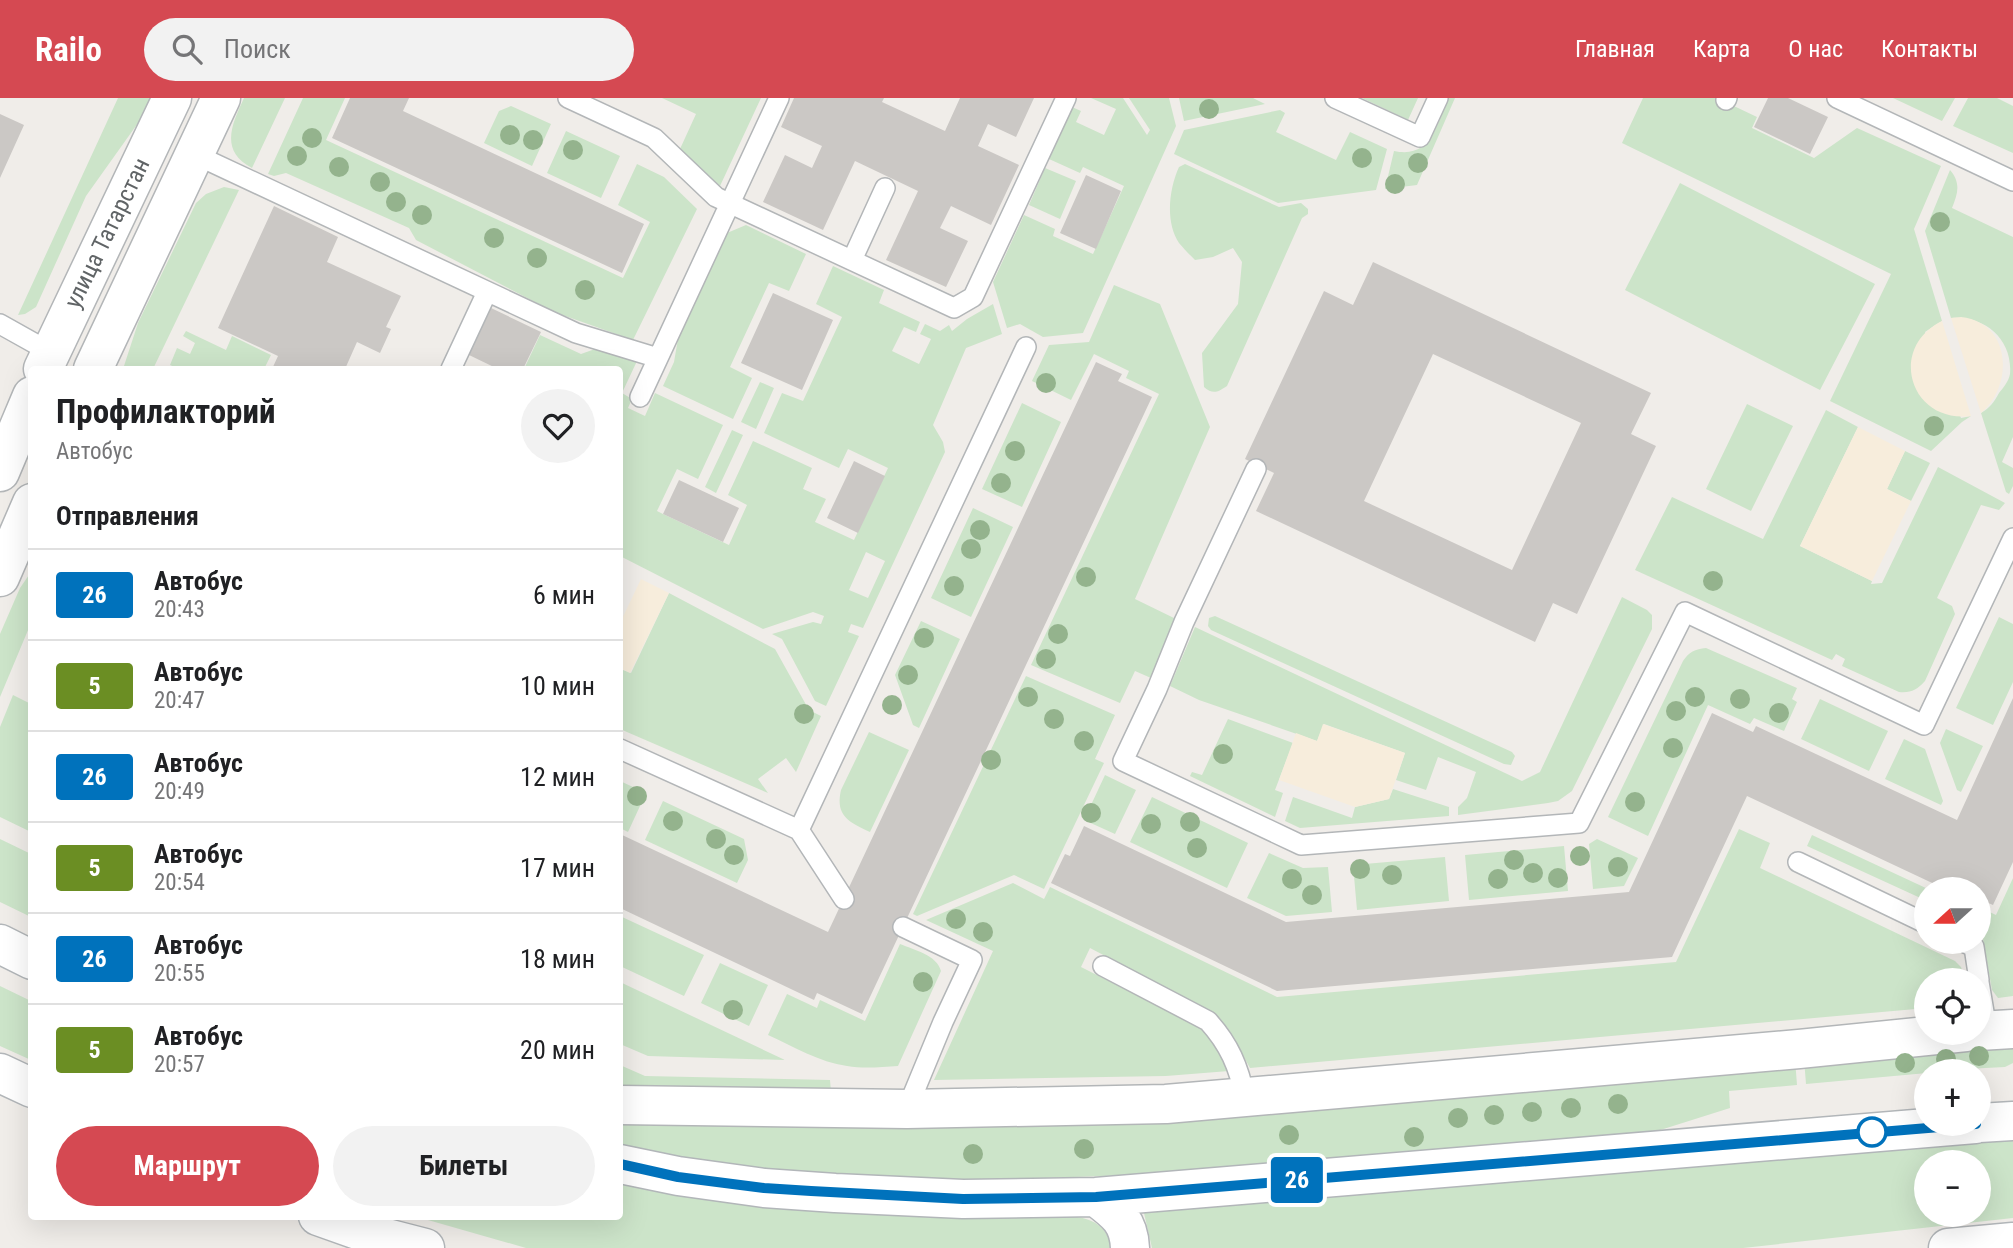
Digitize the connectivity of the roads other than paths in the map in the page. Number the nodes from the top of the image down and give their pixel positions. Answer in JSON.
{"nodes":[{"id":1,"x":172,"y":98,"type":"edge"},
{"id":2,"x":221,"y":98,"type":"edge"},
{"id":3,"x":568,"y":98,"type":"edge"},
{"id":4,"x":779,"y":98,"type":"edge"},
{"id":5,"x":1066,"y":98,"type":"edge"},
{"id":6,"x":1335,"y":98,"type":"edge"},
{"id":7,"x":1438,"y":98,"type":"edge"},
{"id":8,"x":1837,"y":98,"type":"edge"},
{"id":9,"x":194,"y":154,"type":"junction"},
{"id":10,"x":2013,"y":181,"type":"edge"},
{"id":11,"x":885,"y":188,"type":"dead end"},
{"id":12,"x":730,"y":203,"type":"junction"},
{"id":13,"x":852,"y":260,"type":"junction"},
{"id":14,"x":487,"y":292,"type":"junction"},
{"id":15,"x":0,"y":324,"type":"edge"},
{"id":16,"x":1026,"y":347,"type":"dead end"},
{"id":17,"x":658,"y":358,"type":"junction"},
{"id":18,"x":46,"y":360,"type":"edge"},
{"id":19,"x":94,"y":366,"type":"edge"},
{"id":20,"x":452,"y":366,"type":"edge"},
{"id":21,"x":640,"y":397,"type":"dead end"},
{"id":22,"x":28,"y":406,"type":"edge"},
{"id":23,"x":1256,"y":469,"type":"dead end"},
{"id":24,"x":0,"y":472,"type":"edge"},
{"id":25,"x":28,"y":512,"type":"edge"},
{"id":26,"x":2013,"y":538,"type":"edge"},
{"id":27,"x":0,"y":577,"type":"edge"},
{"id":28,"x":623,"y":750,"type":"edge"},
{"id":29,"x":799,"y":830,"type":"junction"},
{"id":30,"x":1798,"y":862,"type":"dead end"},
{"id":31,"x":844,"y":899,"type":"dead end"},
{"id":32,"x":1914,"y":918,"type":"edge"},
{"id":33,"x":903,"y":927,"type":"dead end"},
{"id":34,"x":1103,"y":967,"type":"dead end"},
{"id":35,"x":1914,"y":1038,"type":"edge"},
{"id":36,"x":0,"y":1073,"type":"edge"},
{"id":37,"x":28,"y":1086,"type":"edge"},
{"id":38,"x":1245,"y":1098,"type":"junction"},
{"id":39,"x":623,"y":1105,"type":"edge"},
{"id":40,"x":907,"y":1109,"type":"junction"},
{"id":41,"x":2013,"y":1121,"type":"edge"},
{"id":42,"x":1991,"y":1122,"type":"edge"},
{"id":43,"x":1914,"y":1128,"type":"edge"},
{"id":44,"x":623,"y":1165,"type":"edge"},
{"id":45,"x":1096,"y":1197,"type":"junction"},
{"id":46,"x":329,"y":1220,"type":"edge"},
{"id":47,"x":2013,"y":1242,"type":"edge"},
{"id":48,"x":425,"y":1248,"type":"edge"},
{"id":49,"x":1130,"y":1248,"type":"edge"},
{"id":50,"x":1948,"y":1248,"type":"edge"}],
"edges":[{"from":1,"to":18,"type":"street","name":"улица Татарстан"},
{"from":2,"to":9,"type":"street","name":"улица Татарстан"},
{"from":3,"to":12,"type":"lane"},
{"from":4,"to":12,"type":"lane"},
{"from":5,"to":13,"type":"lane"},
{"from":6,"to":7,"type":"lane"},
{"from":8,"to":10,"type":"lane"},
{"from":9,"to":14,"type":"lane"},
{"from":9,"to":19,"type":"street","name":"улица Татарстан"},
{"from":11,"to":13,"type":"lane"},
{"from":12,"to":13,"type":"lane"},
{"from":12,"to":17,"type":"lane"},
{"from":14,"to":17,"type":"lane"},
{"from":14,"to":20,"type":"lane"},
{"from":15,"to":18,"type":"lane"},
{"from":16,"to":29,"type":"lane"},
{"from":17,"to":21,"type":"lane"},
{"from":22,"to":24,"type":"street"},
{"from":23,"to":26,"type":"lane"},
{"from":25,"to":27,"type":"street"},
{"from":28,"to":29,"type":"lane"},
{"from":29,"to":31,"type":"lane"},
{"from":30,"to":32,"type":"lane"},
{"from":33,"to":40,"type":"lane"},
{"from":34,"to":38,"type":"lane"},
{"from":35,"to":38,"type":"street"},
{"from":36,"to":37,"type":"street"},
{"from":38,"to":40,"type":"street"},
{"from":39,"to":40,"type":"street"},
{"from":41,"to":42,"type":"street"},
{"from":43,"to":45,"type":"street"},
{"from":44,"to":45,"type":"street"},
{"from":45,"to":49,"type":"street"},
{"from":46,"to":48,"type":"street"},
{"from":47,"to":50,"type":"street"}]}
